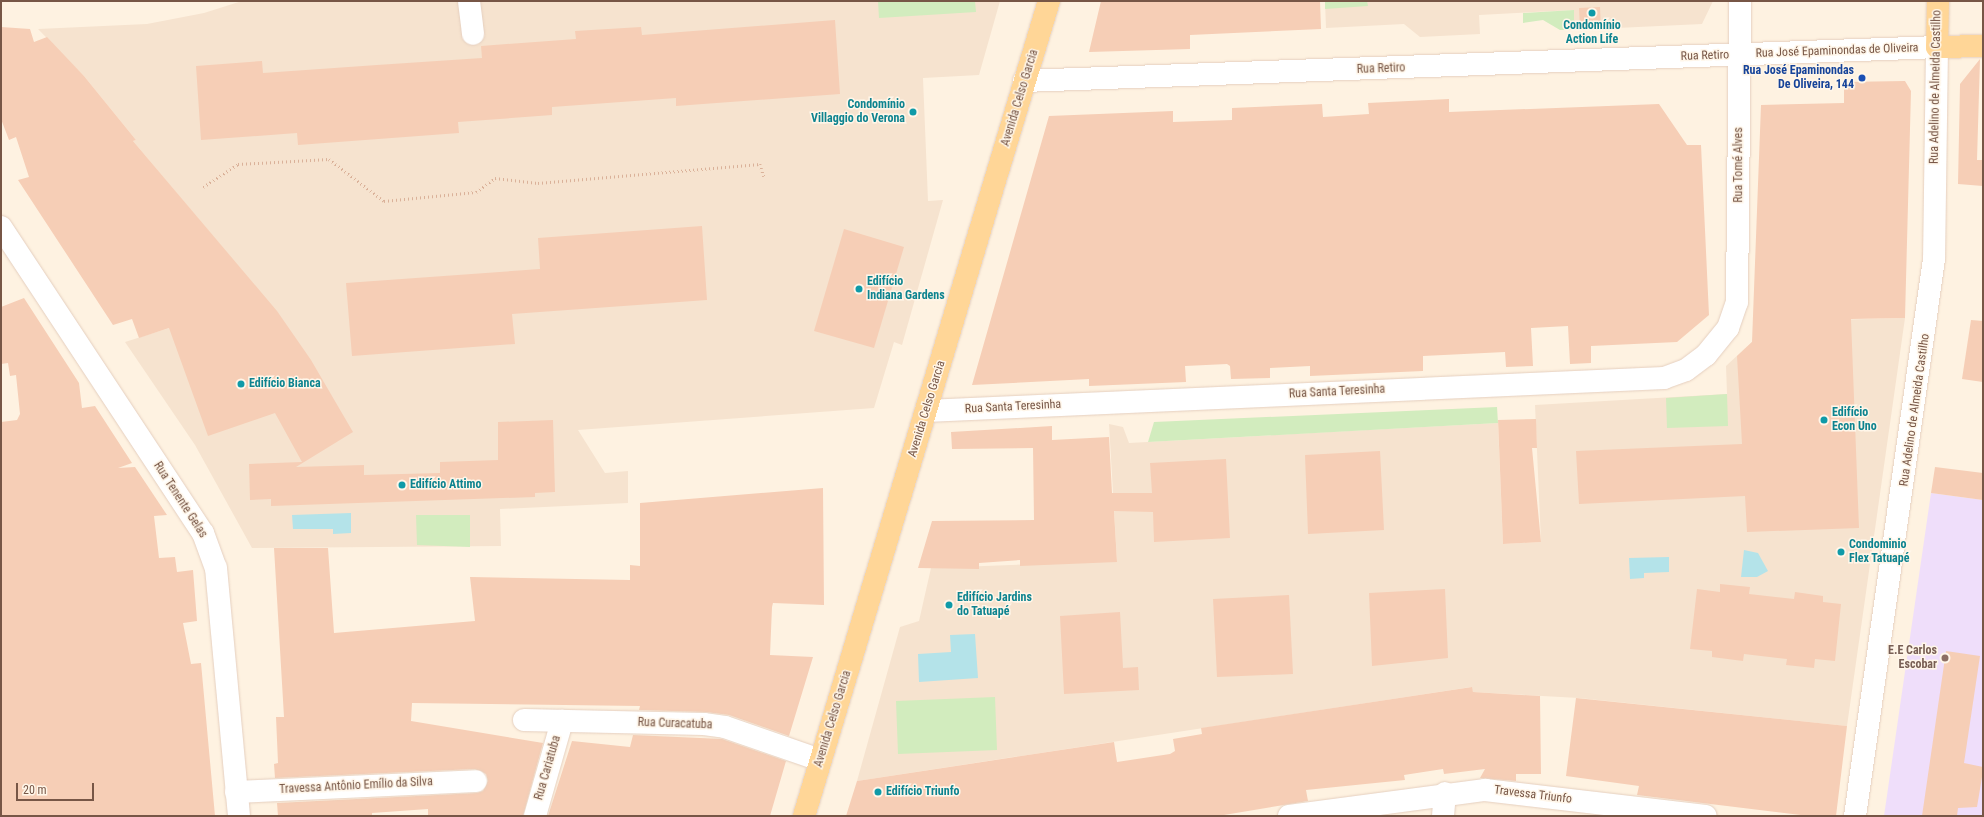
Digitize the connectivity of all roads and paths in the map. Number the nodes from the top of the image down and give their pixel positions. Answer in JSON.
{"nodes":[{"id":1,"x":470,"y":1,"type":"edge"},
{"id":2,"x":1049,"y":1,"type":"edge"},
{"id":3,"x":1740,"y":1,"type":"edge"},
{"id":4,"x":1938,"y":1,"type":"edge"},
{"id":5,"x":473,"y":34,"type":"dead end"},
{"id":6,"x":1983,"y":46,"type":"edge"},
{"id":7,"x":1937,"y":47,"type":"junction"},
{"id":8,"x":1739,"y":55,"type":"junction"},
{"id":9,"x":1024,"y":81,"type":"junction"},
{"id":10,"x":764,"y":176,"type":"dead end"},
{"id":11,"x":203,"y":187,"type":"dead end"},
{"id":12,"x":1,"y":227,"type":"edge"},
{"id":13,"x":1728,"y":328,"type":"joint"},
{"id":14,"x":926,"y":411,"type":"junction"},
{"id":15,"x":524,"y":720,"type":"dead end"},
{"id":16,"x":562,"y":721,"type":"junction"},
{"id":17,"x":820,"y":760,"type":"junction"},
{"id":18,"x":476,"y":781,"type":"dead end"},
{"id":19,"x":236,"y":792,"type":"junction"},
{"id":20,"x":1445,"y":793,"type":"junction"},
{"id":21,"x":239,"y":816,"type":"edge"},
{"id":22,"x":535,"y":816,"type":"edge"},
{"id":23,"x":804,"y":816,"type":"edge"},
{"id":24,"x":1289,"y":816,"type":"edge"},
{"id":25,"x":1443,"y":816,"type":"edge"},
{"id":26,"x":1705,"y":816,"type":"edge"},
{"id":27,"x":1855,"y":816,"type":"edge"}],
"edges":[{"from":1,"to":5,"type":"street"},
{"from":2,"to":9,"type":"main road","name":"Avenida Celso Garcia"},
{"from":3,"to":8,"type":"street","name":"Rua Tomé Alves"},
{"from":4,"to":7,"type":"main road","name":"Rua Adelino de Almeida Castilho"},
{"from":6,"to":7,"type":"main road","name":"Rua José Epaminondas de Oliveira"},
{"from":7,"to":8,"type":"street","name":"Rua José Epaminondas de Oliveira"},
{"from":7,"to":27,"type":"street","name":"Rua Adelino de Almeida Castilho"},
{"from":8,"to":9,"type":"street","name":"Rua Retiro"},
{"from":8,"to":13,"type":"street","name":"Rua Tomé Alves"},
{"from":9,"to":14,"type":"main road","name":"Avenida Celso Garcia"},
{"from":10,"to":11,"type":"path"},
{"from":12,"to":19,"type":"street","name":"Rua Tenente Gelas"},
{"from":13,"to":14,"type":"street","name":"Rua Santa Teresinha"},
{"from":14,"to":17,"type":"main road","name":"Avenida Celso Garcia"},
{"from":15,"to":16,"type":"street","name":"Rua Curacatuba"},
{"from":16,"to":17,"type":"street","name":"Rua Curacatuba"},
{"from":16,"to":22,"type":"street","name":"Rua Cariatuba"},
{"from":17,"to":23,"type":"main road","name":"Avenida Celso Garcia"},
{"from":18,"to":19,"type":"street","name":"Travessa Antônio Emílio da Silva"},
{"from":19,"to":21,"type":"street","name":"Rua Tenente Gelas"},
{"from":20,"to":24,"type":"street","name":"Travessa Triunfo"},
{"from":20,"to":25,"type":"street"},
{"from":20,"to":26,"type":"street","name":"Travessa Triunfo"}]}
